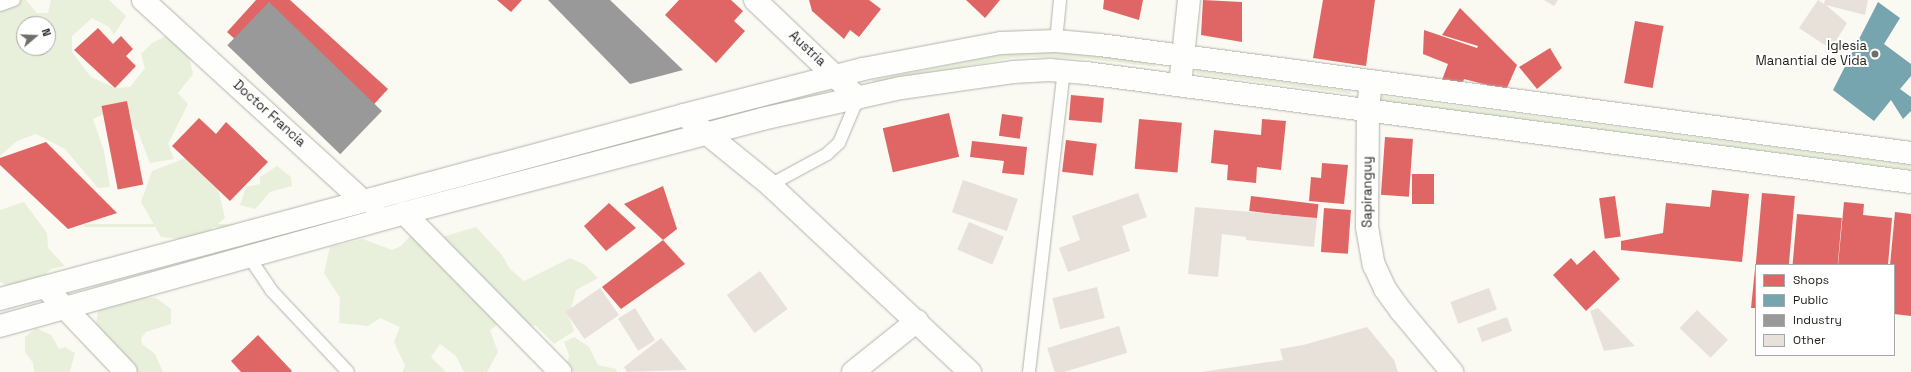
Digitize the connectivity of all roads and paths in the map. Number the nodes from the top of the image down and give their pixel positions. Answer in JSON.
{"nodes":[{"id":1,"x":14,"y":0,"type":"edge"},
{"id":2,"x":143,"y":0,"type":"edge"},
{"id":3,"x":755,"y":0,"type":"edge"},
{"id":4,"x":1060,"y":0,"type":"edge"},
{"id":5,"x":1190,"y":0,"type":"edge"},
{"id":6,"x":0,"y":5,"type":"edge"},
{"id":7,"x":1056,"y":41,"type":"junction"},
{"id":8,"x":1184,"y":56,"type":"junction"},
{"id":9,"x":1064,"y":71,"type":"junction"},
{"id":10,"x":836,"y":76,"type":"junction"},
{"id":11,"x":1371,"y":81,"type":"junction"},
{"id":12,"x":1180,"y":85,"type":"junction"},
{"id":13,"x":858,"y":98,"type":"junction"},
{"id":14,"x":1368,"y":110,"type":"junction"},
{"id":15,"x":684,"y":115,"type":"junction"},
{"id":16,"x":707,"y":135,"type":"junction"},
{"id":17,"x":1911,"y":153,"type":"edge"},
{"id":18,"x":1911,"y":182,"type":"edge"},
{"id":19,"x":770,"y":185,"type":"junction"},
{"id":20,"x":362,"y":200,"type":"junction"},
{"id":21,"x":404,"y":213,"type":"junction"},
{"id":22,"x":249,"y":257,"type":"junction"},
{"id":23,"x":45,"y":286,"type":"junction"},
{"id":24,"x":0,"y":299,"type":"edge"},
{"id":25,"x":63,"y":309,"type":"junction"},
{"id":26,"x":917,"y":321,"type":"junction"},
{"id":27,"x":0,"y":326,"type":"edge"},
{"id":28,"x":126,"y":372,"type":"edge"},
{"id":29,"x":348,"y":372,"type":"edge"},
{"id":30,"x":560,"y":372,"type":"edge"},
{"id":31,"x":854,"y":372,"type":"edge"},
{"id":32,"x":970,"y":372,"type":"edge"},
{"id":33,"x":1029,"y":372,"type":"edge"},
{"id":34,"x":1452,"y":372,"type":"edge"}],
"edges":[{"from":1,"to":6,"type":"lane"},
{"from":2,"to":20,"type":"main road","name":"Doctor Francia"},
{"from":3,"to":10,"type":"main road","name":"Austria"},
{"from":4,"to":7,"type":"lane"},
{"from":5,"to":8,"type":"main road"},
{"from":7,"to":8,"type":"main road"},
{"from":7,"to":10,"type":"main road"},
{"from":8,"to":11,"type":"main road"},
{"from":8,"to":12,"type":"main road"},
{"from":9,"to":12,"type":"main road"},
{"from":9,"to":13,"type":"main road"},
{"from":9,"to":33,"type":"lane"},
{"from":10,"to":13,"type":"main road","name":"Austria"},
{"from":10,"to":15,"type":"main road"},
{"from":11,"to":14,"type":"main road","name":"Sapiranguy"},
{"from":11,"to":17,"type":"main road"},
{"from":12,"to":14,"type":"main road"},
{"from":13,"to":16,"type":"main road"},
{"from":13,"to":19,"type":"lane"},
{"from":14,"to":18,"type":"main road"},
{"from":14,"to":34,"type":"main road","name":"Sapiranguy"},
{"from":15,"to":16,"type":"main road"},
{"from":15,"to":20,"type":"main road"},
{"from":16,"to":19,"type":"main road"},
{"from":16,"to":21,"type":"main road"},
{"from":19,"to":26,"type":"main road"},
{"from":20,"to":21,"type":"main road","name":"Doctor Francia"},
{"from":20,"to":23,"type":"main road"},
{"from":21,"to":22,"type":"main road"},
{"from":21,"to":30,"type":"main road"},
{"from":22,"to":25,"type":"main road"},
{"from":22,"to":29,"type":"lane"},
{"from":23,"to":24,"type":"main road"},
{"from":23,"to":25,"type":"main road"},
{"from":25,"to":27,"type":"main road"},
{"from":25,"to":28,"type":"main road"},
{"from":26,"to":31,"type":"main road"},
{"from":26,"to":32,"type":"main road"}]}
